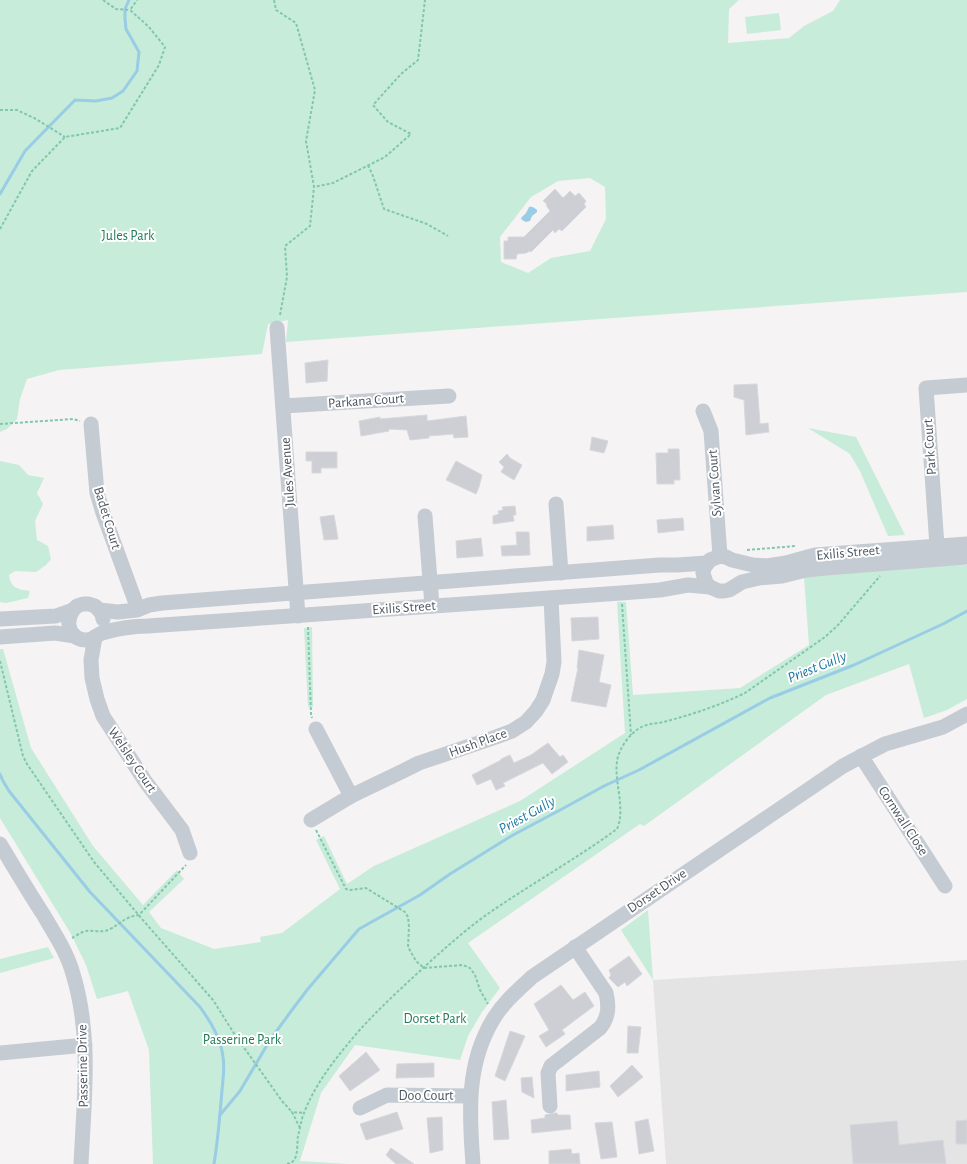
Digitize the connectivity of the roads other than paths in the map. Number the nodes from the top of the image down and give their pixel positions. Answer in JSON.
{"nodes":[{"id":1,"x":277,"y":328,"type":"road end"},
{"id":2,"x":967,"y":385,"type":"edge"},
{"id":3,"x":449,"y":396,"type":"dead end"},
{"id":4,"x":283,"y":406,"type":"junction"},
{"id":5,"x":703,"y":411,"type":"dead end"},
{"id":6,"x":90,"y":424,"type":"road end"},
{"id":7,"x":556,"y":504,"type":"dead end"},
{"id":8,"x":425,"y":516,"type":"dead end"},
{"id":9,"x":967,"y":544,"type":"edge"},
{"id":10,"x":937,"y":546,"type":"junction"},
{"id":11,"x":726,"y":558,"type":"junction"},
{"id":12,"x":967,"y":558,"type":"edge"},
{"id":13,"x":707,"y":563,"type":"junction"},
{"id":14,"x":561,"y":573,"type":"junction"},
{"id":15,"x":431,"y":582,"type":"junction"},
{"id":16,"x":710,"y":587,"type":"junction"},
{"id":17,"x":733,"y":587,"type":"junction"},
{"id":18,"x":296,"y":592,"type":"junction"},
{"id":19,"x":551,"y":598,"type":"junction"},
{"id":20,"x":432,"y":606,"type":"junction"},
{"id":21,"x":138,"y":609,"type":"junction"},
{"id":22,"x":73,"y":610,"type":"junction"},
{"id":23,"x":99,"y":610,"type":"junction"},
{"id":24,"x":303,"y":616,"type":"junction"},
{"id":25,"x":0,"y":619,"type":"edge"},
{"id":26,"x":0,"y":637,"type":"edge"},
{"id":27,"x":88,"y":637,"type":"junction"},
{"id":28,"x":967,"y":714,"type":"edge"},
{"id":29,"x":316,"y":729,"type":"road end"},
{"id":30,"x":861,"y":756,"type":"junction"},
{"id":31,"x":351,"y":796,"type":"junction"},
{"id":32,"x":311,"y":820,"type":"road end"},
{"id":33,"x":0,"y":844,"type":"edge"},
{"id":34,"x":190,"y":853,"type":"road end"},
{"id":35,"x":945,"y":886,"type":"dead end"},
{"id":36,"x":575,"y":947,"type":"junction"},
{"id":37,"x":85,"y":1045,"type":"junction"},
{"id":38,"x":0,"y":1053,"type":"edge"},
{"id":39,"x":470,"y":1096,"type":"junction"},
{"id":40,"x":550,"y":1106,"type":"dead end"},
{"id":41,"x":360,"y":1108,"type":"dead end"},
{"id":42,"x":81,"y":1164,"type":"edge"},
{"id":43,"x":473,"y":1164,"type":"edge"}],
"edges":[{"from":1,"to":4,"type":"street","name":"Jules Avenue"},
{"from":2,"to":10,"type":"street","name":"Park Court"},
{"from":3,"to":4,"type":"street","name":"Parkana Court"},
{"from":4,"to":18,"type":"street","name":"Jules Avenue"},
{"from":5,"to":11,"type":"street","name":"Sylvan Court"},
{"from":6,"to":21,"type":"street","name":"Badet Court"},
{"from":7,"to":14,"type":"street"},
{"from":8,"to":15,"type":"street"},
{"from":9,"to":10,"type":"street","name":"Exilis Street"},
{"from":10,"to":11,"type":"street","name":"Exilis Street"},
{"from":11,"to":13,"type":"street","name":"Exilis Street"},
{"from":11,"to":17,"type":"street"},
{"from":12,"to":17,"type":"street","name":"Exilis Street"},
{"from":13,"to":14,"type":"street","name":"Exilis Street"},
{"from":13,"to":16,"type":"street"},
{"from":14,"to":15,"type":"street","name":"Exilis Street"},
{"from":15,"to":18,"type":"street","name":"Exilis Street"},
{"from":15,"to":20,"type":"street"},
{"from":16,"to":17,"type":"street","name":"Exilis Street"},
{"from":16,"to":19,"type":"street","name":"Exilis Street"},
{"from":18,"to":21,"type":"street","name":"Exilis Street"},
{"from":18,"to":24,"type":"street","name":"Jules Avenue"},
{"from":19,"to":20,"type":"street","name":"Exilis Street"},
{"from":19,"to":31,"type":"street","name":"Hush Place"},
{"from":20,"to":24,"type":"street","name":"Exilis Street"},
{"from":21,"to":23,"type":"street","name":"Exilis Street"},
{"from":22,"to":23,"type":"street","name":"Exilis Street"},
{"from":22,"to":25,"type":"street","name":"Exilis Street"},
{"from":22,"to":27,"type":"street"},
{"from":23,"to":27,"type":"street"},
{"from":24,"to":27,"type":"street","name":"Exilis Street"},
{"from":26,"to":27,"type":"street","name":"Exilis Street"},
{"from":27,"to":34,"type":"street","name":"Welsley Court"},
{"from":28,"to":30,"type":"street","name":"Dorset Drive"},
{"from":29,"to":31,"type":"street"},
{"from":30,"to":35,"type":"street","name":"Cornwall Close"},
{"from":30,"to":36,"type":"street","name":"Dorset Drive"},
{"from":31,"to":32,"type":"street","name":"Hush Place"},
{"from":33,"to":37,"type":"street","name":"Passerine Drive"},
{"from":36,"to":39,"type":"street","name":"Dorset Drive"},
{"from":36,"to":40,"type":"street"},
{"from":37,"to":38,"type":"street"},
{"from":37,"to":42,"type":"street","name":"Passerine Drive"},
{"from":39,"to":41,"type":"street","name":"Doo Court"},
{"from":39,"to":43,"type":"street","name":"Dorset Drive"}]}
